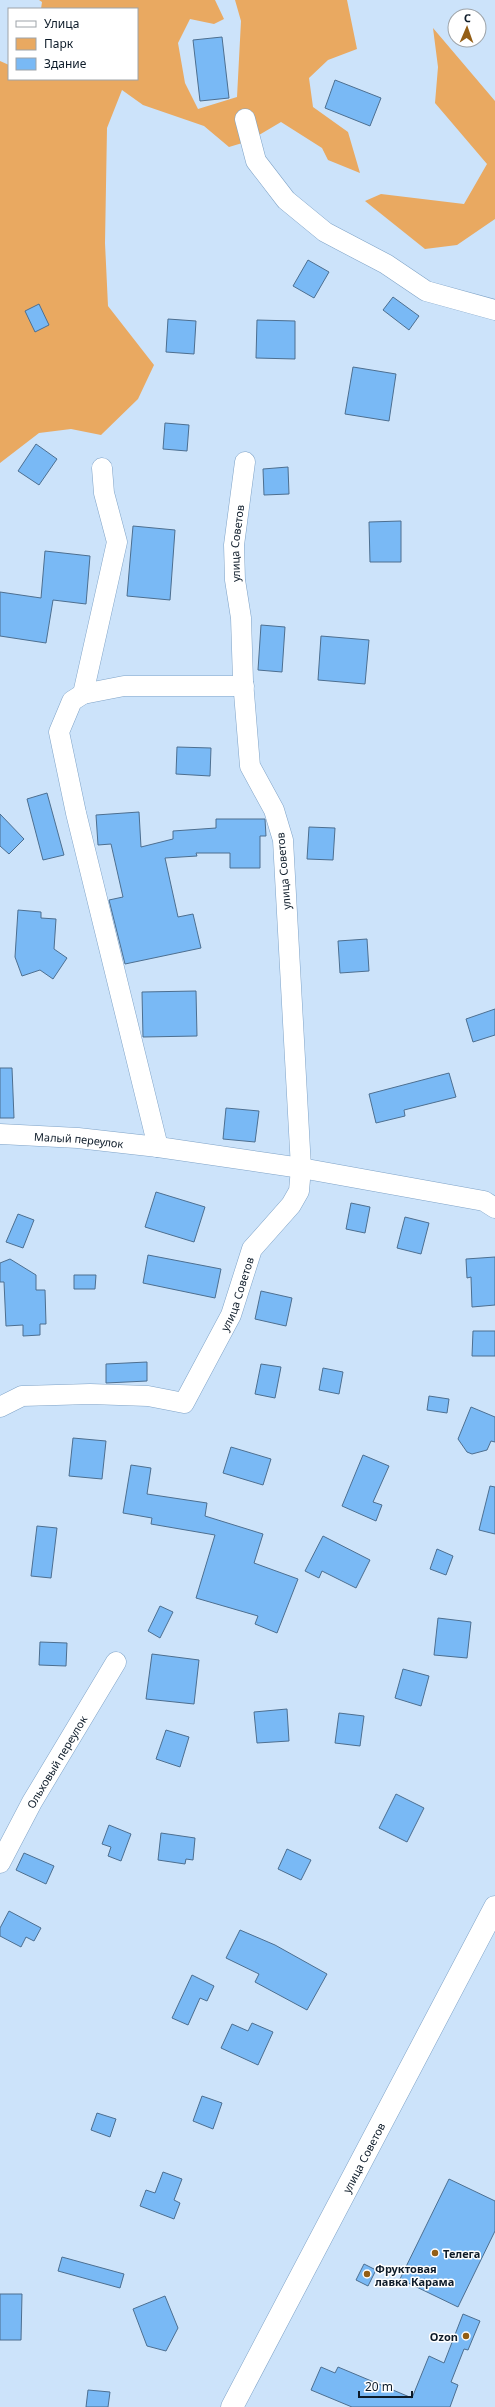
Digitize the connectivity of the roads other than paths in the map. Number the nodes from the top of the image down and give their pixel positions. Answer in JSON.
{"nodes":[{"id":1,"x":245,"y":119,"type":"dead end"},
{"id":2,"x":495,"y":310,"type":"edge"},
{"id":3,"x":245,"y":462,"type":"dead end"},
{"id":4,"x":102,"y":468,"type":"dead end"},
{"id":5,"x":244,"y":686,"type":"junction"},
{"id":6,"x":83,"y":694,"type":"junction"},
{"id":7,"x":0,"y":1134,"type":"edge"},
{"id":8,"x":158,"y":1147,"type":"junction"},
{"id":9,"x":301,"y":1168,"type":"junction"},
{"id":10,"x":495,"y":1208,"type":"edge"},
{"id":11,"x":0,"y":1407,"type":"edge"},
{"id":12,"x":116,"y":1662,"type":"dead end"},
{"id":13,"x":0,"y":1864,"type":"edge"},
{"id":14,"x":495,"y":1907,"type":"edge"},
{"id":15,"x":232,"y":2407,"type":"edge"}],
"edges":[{"from":1,"to":2,"type":"street"},
{"from":3,"to":5,"type":"street","name":"улица Советов"},
{"from":4,"to":6,"type":"street"},
{"from":5,"to":6,"type":"street"},
{"from":5,"to":9,"type":"street","name":"улица Советов"},
{"from":6,"to":8,"type":"street"},
{"from":7,"to":8,"type":"street","name":"Малый переулок"},
{"from":8,"to":9,"type":"street"},
{"from":9,"to":10,"type":"street"},
{"from":9,"to":11,"type":"street","name":"улица Советов"},
{"from":12,"to":13,"type":"street","name":"Ольховый переулок"},
{"from":14,"to":15,"type":"main road","name":"улица Советов"}]}
